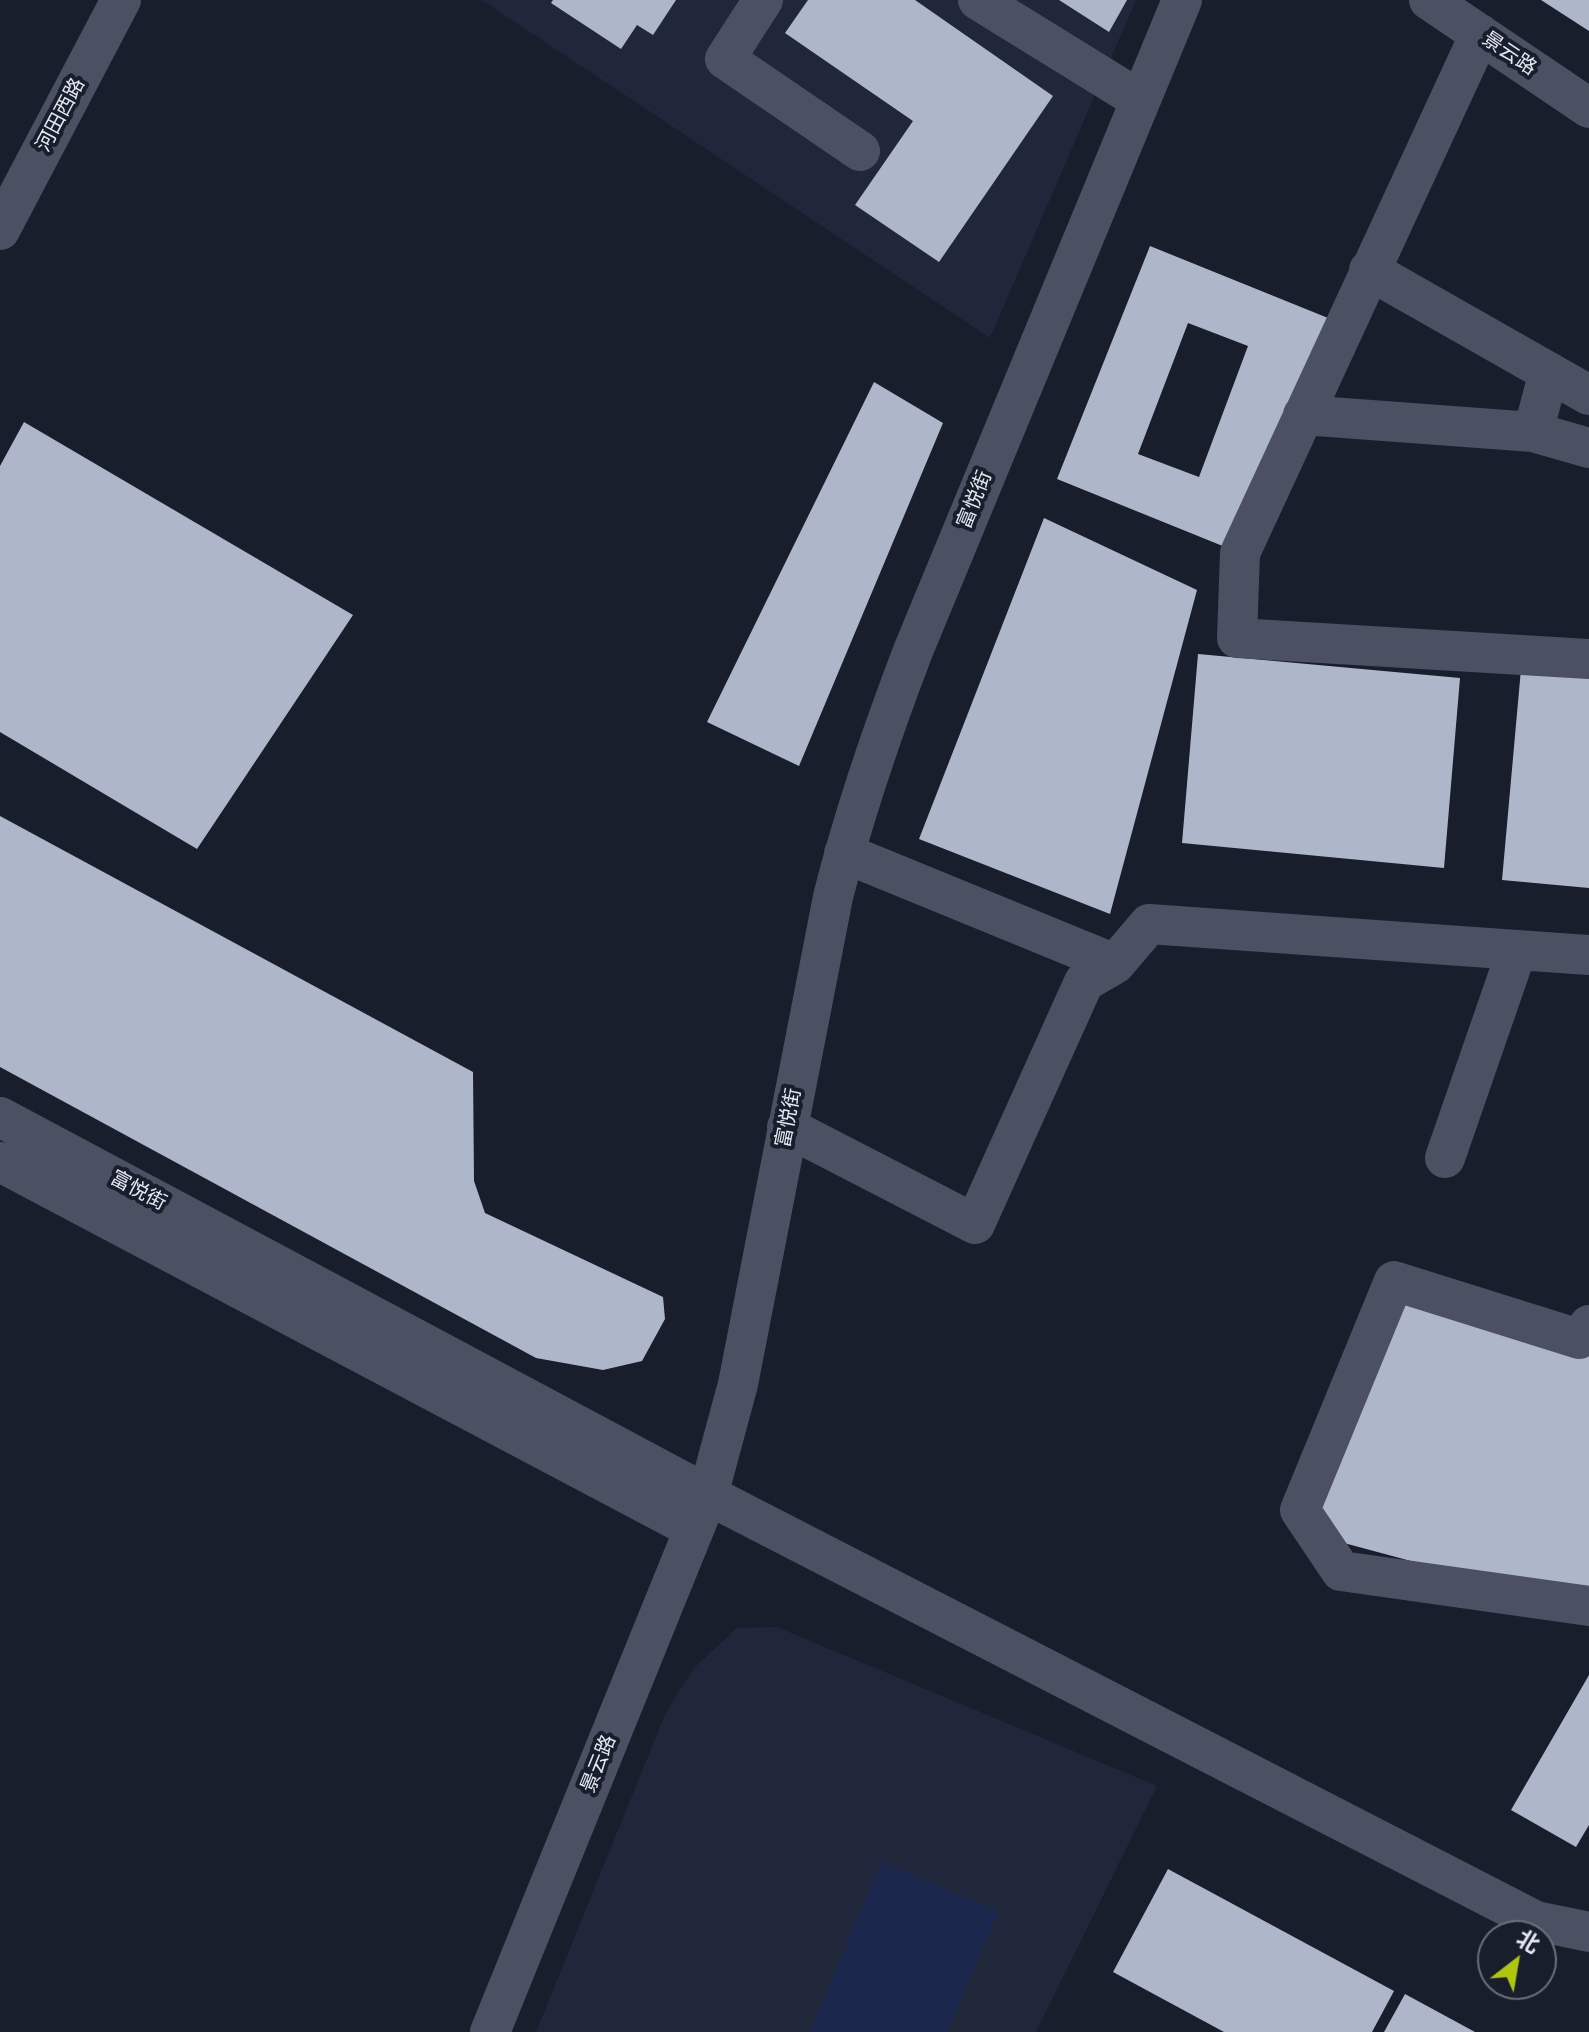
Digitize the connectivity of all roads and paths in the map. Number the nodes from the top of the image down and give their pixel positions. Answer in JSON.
{"nodes":[{"id":1,"x":121,"y":0,"type":"edge"},
{"id":2,"x":763,"y":0,"type":"edge"},
{"id":3,"x":978,"y":0,"type":"edge"},
{"id":4,"x":1182,"y":0,"type":"edge"},
{"id":5,"x":1429,"y":0,"type":"edge"},
{"id":6,"x":1480,"y":34,"type":"junction"},
{"id":7,"x":1140,"y":100,"type":"junction"},
{"id":8,"x":1589,"y":108,"type":"edge"},
{"id":9,"x":860,"y":151,"type":"dead end"},
{"id":10,"x":0,"y":230,"type":"edge"},
{"id":11,"x":1369,"y":270,"type":"junction"},
{"id":12,"x":1549,"y":372,"type":"junction"},
{"id":13,"x":1589,"y":395,"type":"edge"},
{"id":14,"x":1303,"y":415,"type":"junction"},
{"id":15,"x":1533,"y":432,"type":"junction"},
{"id":16,"x":1589,"y":448,"type":"edge"},
{"id":17,"x":1589,"y":659,"type":"edge"},
{"id":18,"x":844,"y":853,"type":"junction"},
{"id":19,"x":1517,"y":950,"type":"junction"},
{"id":20,"x":1589,"y":955,"type":"edge"},
{"id":21,"x":1115,"y":964,"type":"junction"},
{"id":22,"x":0,"y":1117,"type":"edge"},
{"id":23,"x":787,"y":1127,"type":"junction"},
{"id":24,"x":1445,"y":1158,"type":"dead end"},
{"id":25,"x":0,"y":1162,"type":"edge"},
{"id":26,"x":1589,"y":1325,"type":"edge"},
{"id":27,"x":701,"y":1512,"type":"junction"},
{"id":28,"x":1589,"y":1606,"type":"edge"},
{"id":29,"x":1589,"y":1932,"type":"edge"},
{"id":30,"x":490,"y":2032,"type":"edge"}],
"edges":[{"from":1,"to":10,"type":"street","name":"河田西路"},
{"from":2,"to":9,"type":"street"},
{"from":3,"to":7,"type":"street"},
{"from":4,"to":7,"type":"street","name":"富悦街"},
{"from":5,"to":6,"type":"street","name":"景云路"},
{"from":6,"to":8,"type":"street","name":"景云路"},
{"from":6,"to":11,"type":"street"},
{"from":7,"to":18,"type":"street","name":"富悦街"},
{"from":11,"to":12,"type":"street"},
{"from":11,"to":14,"type":"street"},
{"from":12,"to":13,"type":"street"},
{"from":12,"to":15,"type":"street"},
{"from":14,"to":15,"type":"street"},
{"from":14,"to":17,"type":"street"},
{"from":15,"to":16,"type":"street"},
{"from":18,"to":21,"type":"street"},
{"from":18,"to":23,"type":"street","name":"富悦街"},
{"from":19,"to":20,"type":"street"},
{"from":19,"to":21,"type":"street"},
{"from":19,"to":24,"type":"street"},
{"from":21,"to":23,"type":"street"},
{"from":22,"to":27,"type":"street","name":"富悦街"},
{"from":23,"to":27,"type":"street","name":"富悦街"},
{"from":25,"to":27,"type":"street","name":"富悦街"},
{"from":26,"to":28,"type":"street"},
{"from":27,"to":29,"type":"street"},
{"from":27,"to":30,"type":"street","name":"景云路"}]}
